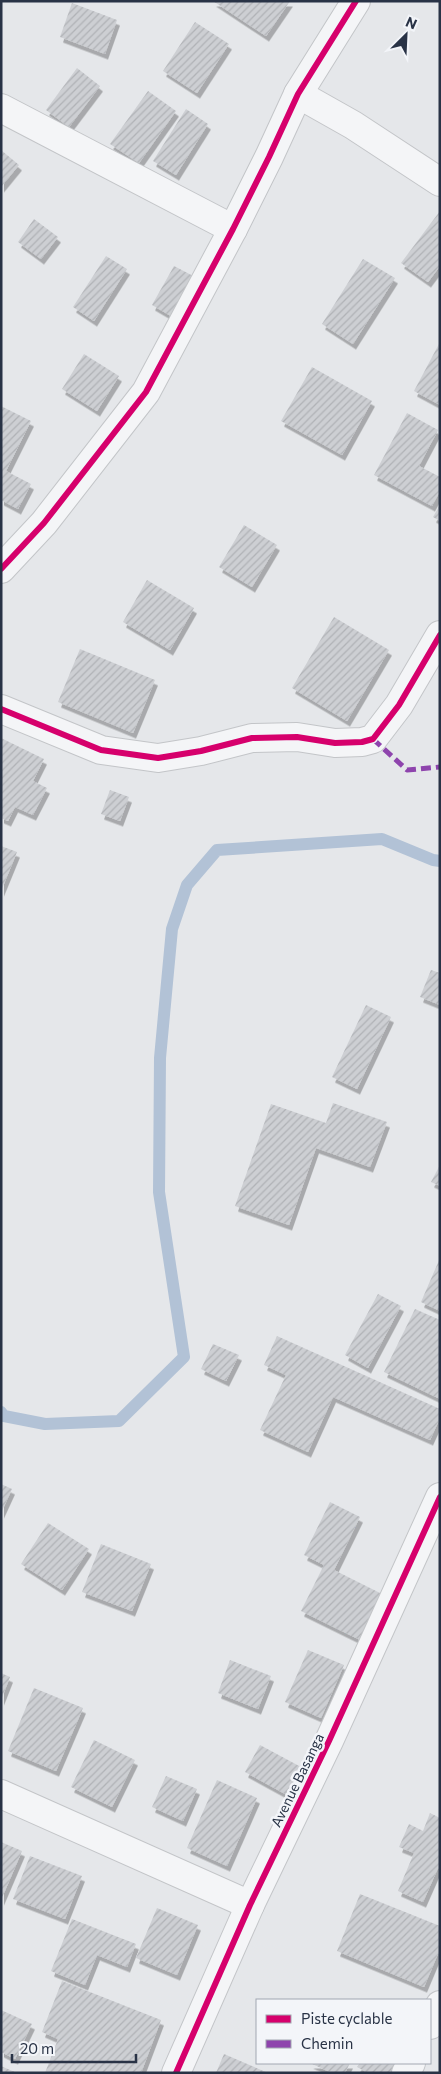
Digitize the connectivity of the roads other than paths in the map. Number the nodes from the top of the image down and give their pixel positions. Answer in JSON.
{"nodes":[{"id":1,"x":356,"y":1,"type":"edge"},
{"id":2,"x":298,"y":94,"type":"junction"},
{"id":3,"x":1,"y":108,"type":"edge"},
{"id":4,"x":440,"y":182,"type":"edge"},
{"id":5,"x":233,"y":228,"type":"junction"},
{"id":6,"x":1,"y":569,"type":"edge"},
{"id":7,"x":440,"y":634,"type":"edge"},
{"id":8,"x":1,"y":708,"type":"edge"},
{"id":9,"x":440,"y":1497,"type":"edge"},
{"id":10,"x":1,"y":1794,"type":"edge"},
{"id":11,"x":250,"y":1905,"type":"junction"},
{"id":12,"x":440,"y":2005,"type":"edge"},
{"id":13,"x":431,"y":2023,"type":"edge"},
{"id":14,"x":176,"y":2073,"type":"edge"}],
"edges":[{"from":1,"to":2,"type":"street"},
{"from":2,"to":4,"type":"street"},
{"from":2,"to":5,"type":"street"},
{"from":3,"to":5,"type":"street"},
{"from":5,"to":6,"type":"street"},
{"from":7,"to":8,"type":"street"},
{"from":9,"to":11,"type":"street","name":"Avenue Basanga"},
{"from":10,"to":11,"type":"street"},
{"from":11,"to":14,"type":"street","name":"Avenue Basanga"},
{"from":12,"to":13,"type":"street"}]}
